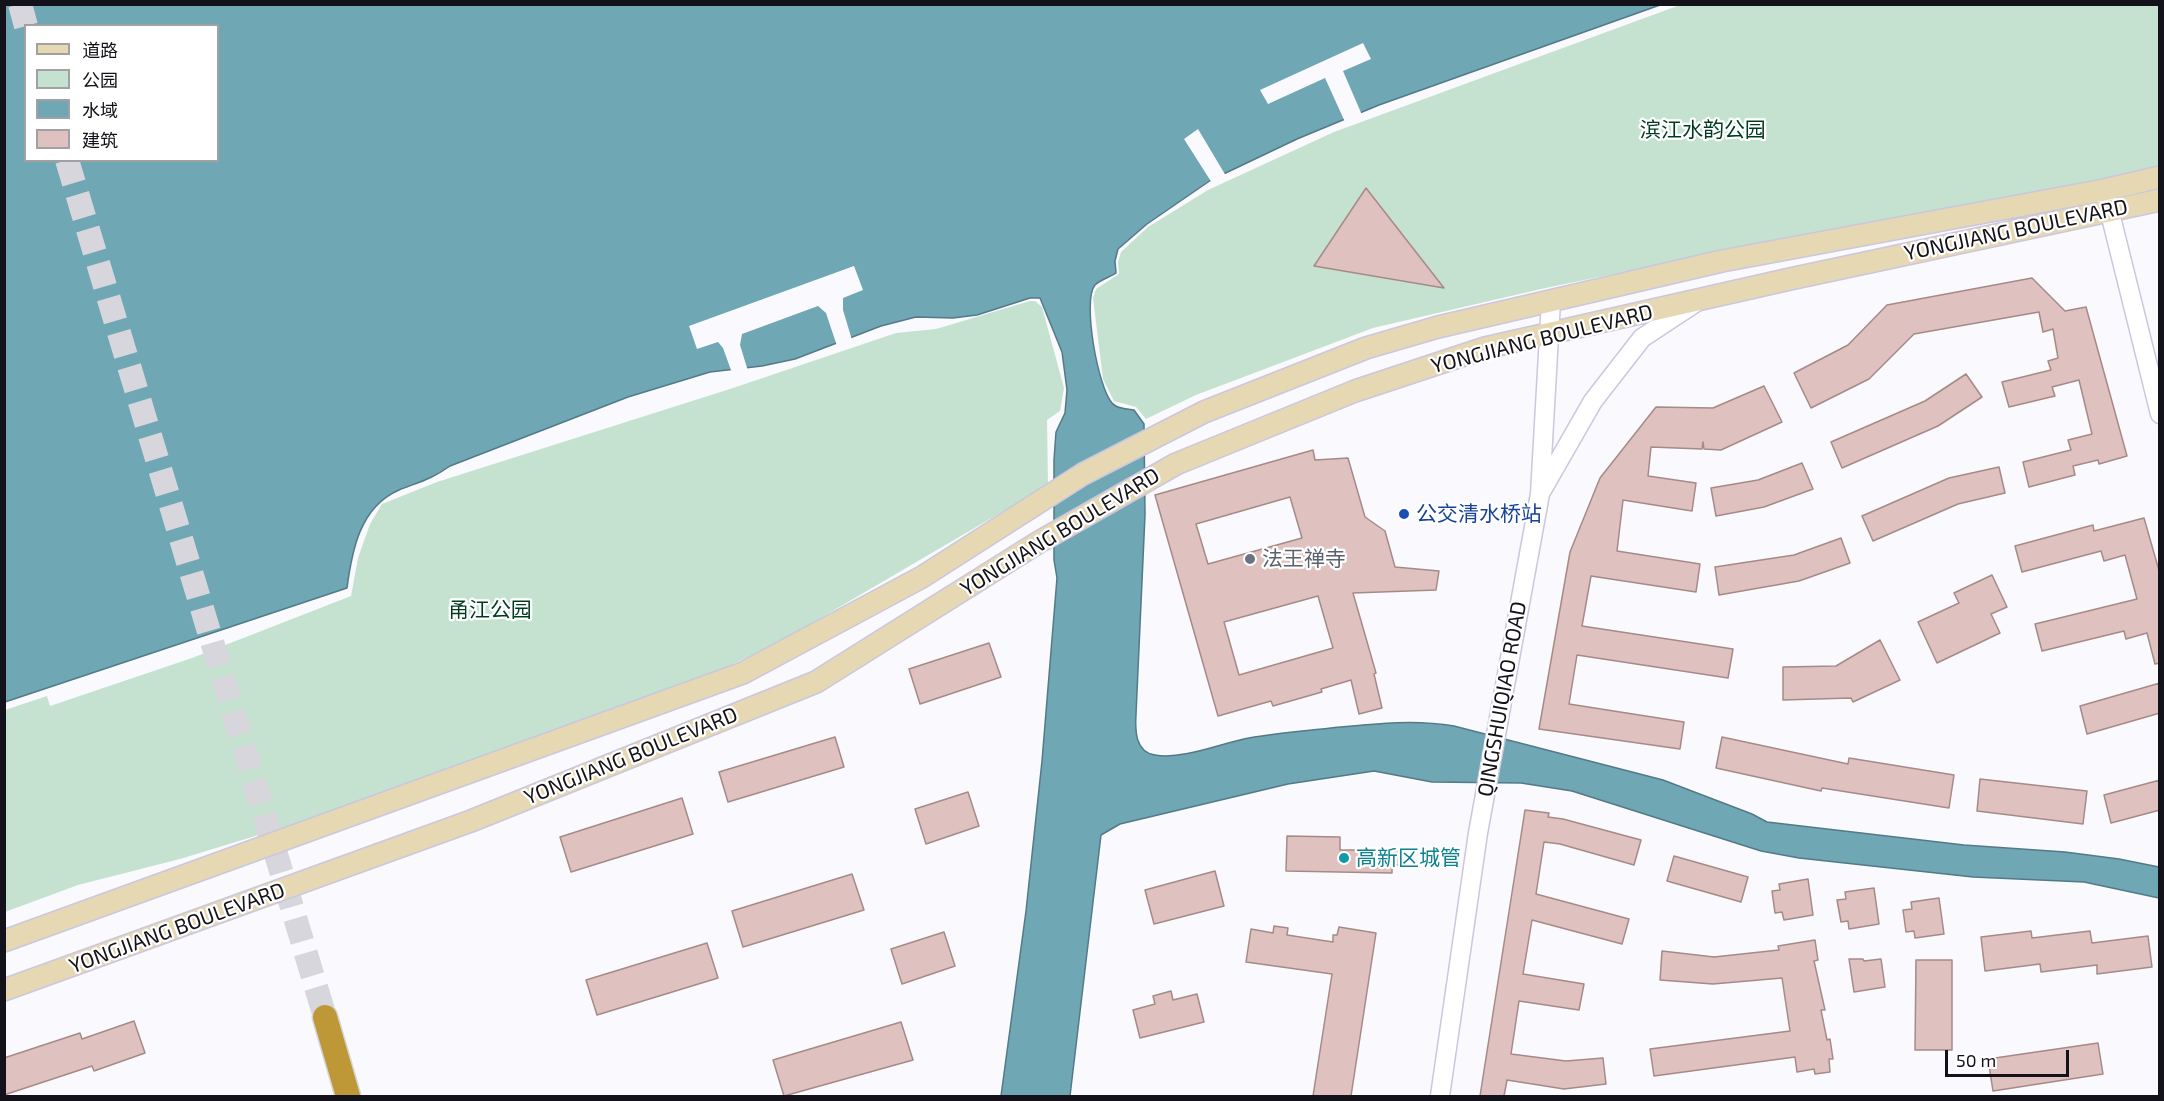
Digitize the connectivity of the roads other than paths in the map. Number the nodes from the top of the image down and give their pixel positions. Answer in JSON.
{"nodes":[{"id":1,"x":2160,"y":177,"type":"edge"},
{"id":2,"x":2106,"y":200,"type":"junction"},
{"id":3,"x":2160,"y":200,"type":"edge"},
{"id":4,"x":1700,"y":300,"type":"junction"},
{"id":5,"x":1551,"y":301,"type":"junction"},
{"id":6,"x":1549,"y":334,"type":"junction"},
{"id":7,"x":2160,"y":414,"type":"edge"},
{"id":8,"x":1540,"y":494,"type":"junction"},
{"id":9,"x":4,"y":941,"type":"edge"},
{"id":10,"x":4,"y":990,"type":"edge"},
{"id":11,"x":325,"y":1017,"type":"tunnel mouth"},
{"id":12,"x":348,"y":1096,"type":"edge"},
{"id":13,"x":1440,"y":1096,"type":"edge"}],
"edges":[{"from":1,"to":2,"type":"main road","name":"YONGJIANG BOULEVARD"},
{"from":2,"to":3,"type":"main road","name":"YONGJIANG BOULEVARD"},
{"from":2,"to":4,"type":"main road","name":"YONGJIANG BOULEVARD"},
{"from":2,"to":5,"type":"main road","name":"YONGJIANG BOULEVARD"},
{"from":2,"to":7,"type":"street"},
{"from":4,"to":6,"type":"main road","name":"YONGJIANG BOULEVARD"},
{"from":4,"to":8,"type":"street"},
{"from":5,"to":6,"type":"street","name":"QINGSHUIQIAO ROAD"},
{"from":5,"to":9,"type":"main road","name":"YONGJIANG BOULEVARD"},
{"from":6,"to":8,"type":"street","name":"QINGSHUIQIAO ROAD"},
{"from":6,"to":10,"type":"main road","name":"YONGJIANG BOULEVARD"},
{"from":8,"to":13,"type":"street","name":"QINGSHUIQIAO ROAD"},
{"from":11,"to":12,"type":"highway"}]}
